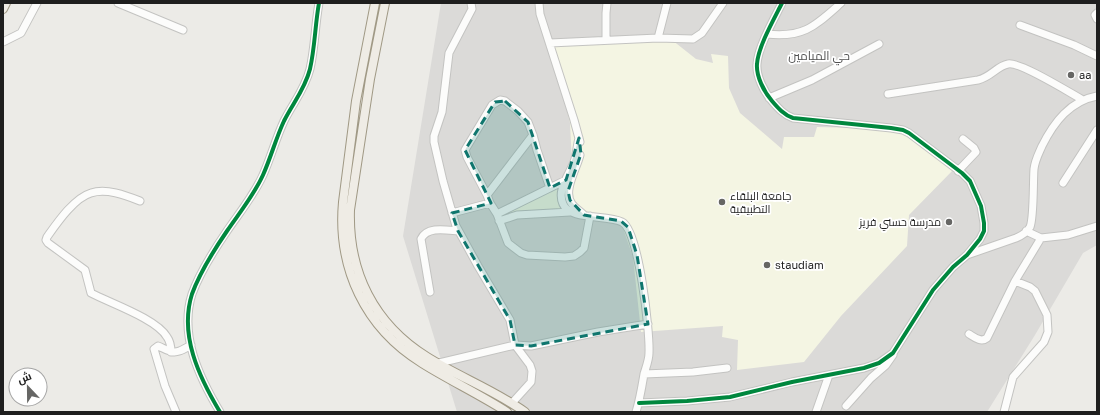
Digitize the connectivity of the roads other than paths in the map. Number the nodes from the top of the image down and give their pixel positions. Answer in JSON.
{"nodes":[{"id":1,"x":6,"y":3,"type":"edge"},
{"id":2,"x":37,"y":3,"type":"edge"},
{"id":3,"x":118,"y":3,"type":"edge"},
{"id":4,"x":319,"y":3,"type":"edge"},
{"id":5,"x":375,"y":3,"type":"edge"},
{"id":6,"x":385,"y":3,"type":"edge"},
{"id":7,"x":471,"y":3,"type":"edge"},
{"id":8,"x":539,"y":3,"type":"edge"},
{"id":9,"x":607,"y":3,"type":"edge"},
{"id":10,"x":667,"y":3,"type":"edge"},
{"id":11,"x":723,"y":3,"type":"edge"},
{"id":12,"x":782,"y":3,"type":"edge"},
{"id":13,"x":841,"y":3,"type":"edge"},
{"id":14,"x":3,"y":9,"type":"edge"},
{"id":15,"x":1097,"y":13,"type":"edge"},
{"id":16,"x":1097,"y":19,"type":"edge"},
{"id":17,"x":1020,"y":25,"type":"dead end"},
{"id":18,"x":183,"y":30,"type":"dead end"},
{"id":19,"x":767,"y":34,"type":"junction"},
{"id":20,"x":658,"y":38,"type":"junction"},
{"id":21,"x":606,"y":40,"type":"junction"},
{"id":22,"x":3,"y":42,"type":"edge"},
{"id":23,"x":550,"y":43,"type":"junction"},
{"id":24,"x":878,"y":44,"type":"dead end"},
{"id":25,"x":1097,"y":56,"type":"edge"},
{"id":26,"x":361,"y":78,"type":"junction"},
{"id":27,"x":370,"y":79,"type":"junction"},
{"id":28,"x":888,"y":94,"type":"dead end"},
{"id":29,"x":1097,"y":96,"type":"edge"},
{"id":30,"x":769,"y":98,"type":"junction"},
{"id":31,"x":1083,"y":100,"type":"junction"},
{"id":32,"x":1097,"y":130,"type":"edge"},
{"id":33,"x":533,"y":135,"type":"junction"},
{"id":34,"x":579,"y":138,"type":"junction"},
{"id":35,"x":963,"y":139,"type":"dead end"},
{"id":36,"x":958,"y":171,"type":"junction"},
{"id":37,"x":566,"y":180,"type":"junction"},
{"id":38,"x":1063,"y":183,"type":"dead end"},
{"id":39,"x":550,"y":188,"type":"junction"},
{"id":40,"x":487,"y":195,"type":"junction"},
{"id":41,"x":140,"y":201,"type":"dead end"},
{"id":42,"x":490,"y":203,"type":"junction"},
{"id":43,"x":570,"y":212,"type":"junction"},
{"id":44,"x":452,"y":213,"type":"junction"},
{"id":45,"x":587,"y":215,"type":"junction"},
{"id":46,"x":498,"y":217,"type":"junction"},
{"id":47,"x":1097,"y":226,"type":"edge"},
{"id":48,"x":458,"y":231,"type":"junction"},
{"id":49,"x":1026,"y":231,"type":"junction"},
{"id":50,"x":1041,"y":238,"type":"junction"},
{"id":51,"x":967,"y":255,"type":"junction"},
{"id":52,"x":1015,"y":281,"type":"junction"},
{"id":53,"x":430,"y":292,"type":"dead end"},
{"id":54,"x":648,"y":324,"type":"junction"},
{"id":55,"x":969,"y":334,"type":"dead end"},
{"id":56,"x":191,"y":345,"type":"junction"},
{"id":57,"x":515,"y":345,"type":"junction"},
{"id":58,"x":170,"y":352,"type":"junction"},
{"id":59,"x":893,"y":353,"type":"junction"},
{"id":60,"x":439,"y":363,"type":"junction"},
{"id":61,"x":727,"y":368,"type":"dead end"},
{"id":62,"x":644,"y":374,"type":"junction"},
{"id":63,"x":829,"y":375,"type":"junction"},
{"id":64,"x":512,"y":403,"type":"junction"},
{"id":65,"x":638,"y":404,"type":"junction"},
{"id":66,"x":846,"y":406,"type":"dead end"},
{"id":67,"x":176,"y":412,"type":"edge"},
{"id":68,"x":220,"y":412,"type":"edge"},
{"id":69,"x":507,"y":412,"type":"edge"},
{"id":70,"x":525,"y":412,"type":"edge"},
{"id":71,"x":636,"y":412,"type":"edge"},
{"id":72,"x":816,"y":412,"type":"edge"},
{"id":73,"x":1004,"y":412,"type":"edge"}],
"edges":[{"from":1,"to":14,"type":"main road"},
{"from":2,"to":22,"type":"street"},
{"from":3,"to":18,"type":"street"},
{"from":4,"to":56,"type":"street"},
{"from":5,"to":26,"type":"main road"},
{"from":6,"to":27,"type":"main road"},
{"from":7,"to":44,"type":"street"},
{"from":8,"to":23,"type":"street"},
{"from":9,"to":21,"type":"street"},
{"from":10,"to":20,"type":"street"},
{"from":11,"to":20,"type":"street"},
{"from":12,"to":19,"type":"street"},
{"from":13,"to":19,"type":"street"},
{"from":15,"to":16,"type":"street"},
{"from":17,"to":25,"type":"street"},
{"from":19,"to":30,"type":"street"},
{"from":20,"to":21,"type":"street"},
{"from":21,"to":23,"type":"street"},
{"from":23,"to":34,"type":"street"},
{"from":24,"to":30,"type":"street"},
{"from":26,"to":27,"type":"main road"},
{"from":26,"to":69,"type":"main road"},
{"from":27,"to":60,"type":"main road"},
{"from":28,"to":31,"type":"street"},
{"from":29,"to":31,"type":"street"},
{"from":30,"to":36,"type":"street"},
{"from":31,"to":49,"type":"street"},
{"from":32,"to":38,"type":"street"},
{"from":33,"to":39,"type":"street"},
{"from":33,"to":40,"type":"street"},
{"from":33,"to":40,"type":"street"},
{"from":34,"to":37,"type":"street"},
{"from":34,"to":45,"type":"street"},
{"from":35,"to":36,"type":"street"},
{"from":36,"to":51,"type":"street"},
{"from":37,"to":39,"type":"street"},
{"from":37,"to":43,"type":"street"},
{"from":39,"to":46,"type":"street"},
{"from":40,"to":42,"type":"street"},
{"from":41,"to":58,"type":"street"},
{"from":42,"to":44,"type":"street"},
{"from":42,"to":46,"type":"street"},
{"from":43,"to":45,"type":"street"},
{"from":43,"to":46,"type":"street"},
{"from":44,"to":48,"type":"street"},
{"from":45,"to":46,"type":"street"},
{"from":45,"to":54,"type":"street"},
{"from":47,"to":50,"type":"street"},
{"from":48,"to":53,"type":"street"},
{"from":48,"to":57,"type":"street"},
{"from":49,"to":50,"type":"street"},
{"from":49,"to":51,"type":"street"},
{"from":50,"to":52,"type":"street"},
{"from":51,"to":59,"type":"street"},
{"from":52,"to":55,"type":"street"},
{"from":52,"to":73,"type":"street"},
{"from":54,"to":57,"type":"street"},
{"from":54,"to":62,"type":"street"},
{"from":56,"to":58,"type":"street"},
{"from":56,"to":68,"type":"street"},
{"from":57,"to":60,"type":"street"},
{"from":57,"to":64,"type":"street"},
{"from":58,"to":67,"type":"street"},
{"from":59,"to":63,"type":"street"},
{"from":59,"to":66,"type":"street"},
{"from":60,"to":64,"type":"main road"},
{"from":61,"to":62,"type":"street"},
{"from":62,"to":65,"type":"street"},
{"from":63,"to":65,"type":"street"},
{"from":63,"to":72,"type":"street"},
{"from":64,"to":70,"type":"main road"},
{"from":65,"to":71,"type":"street"}]}
